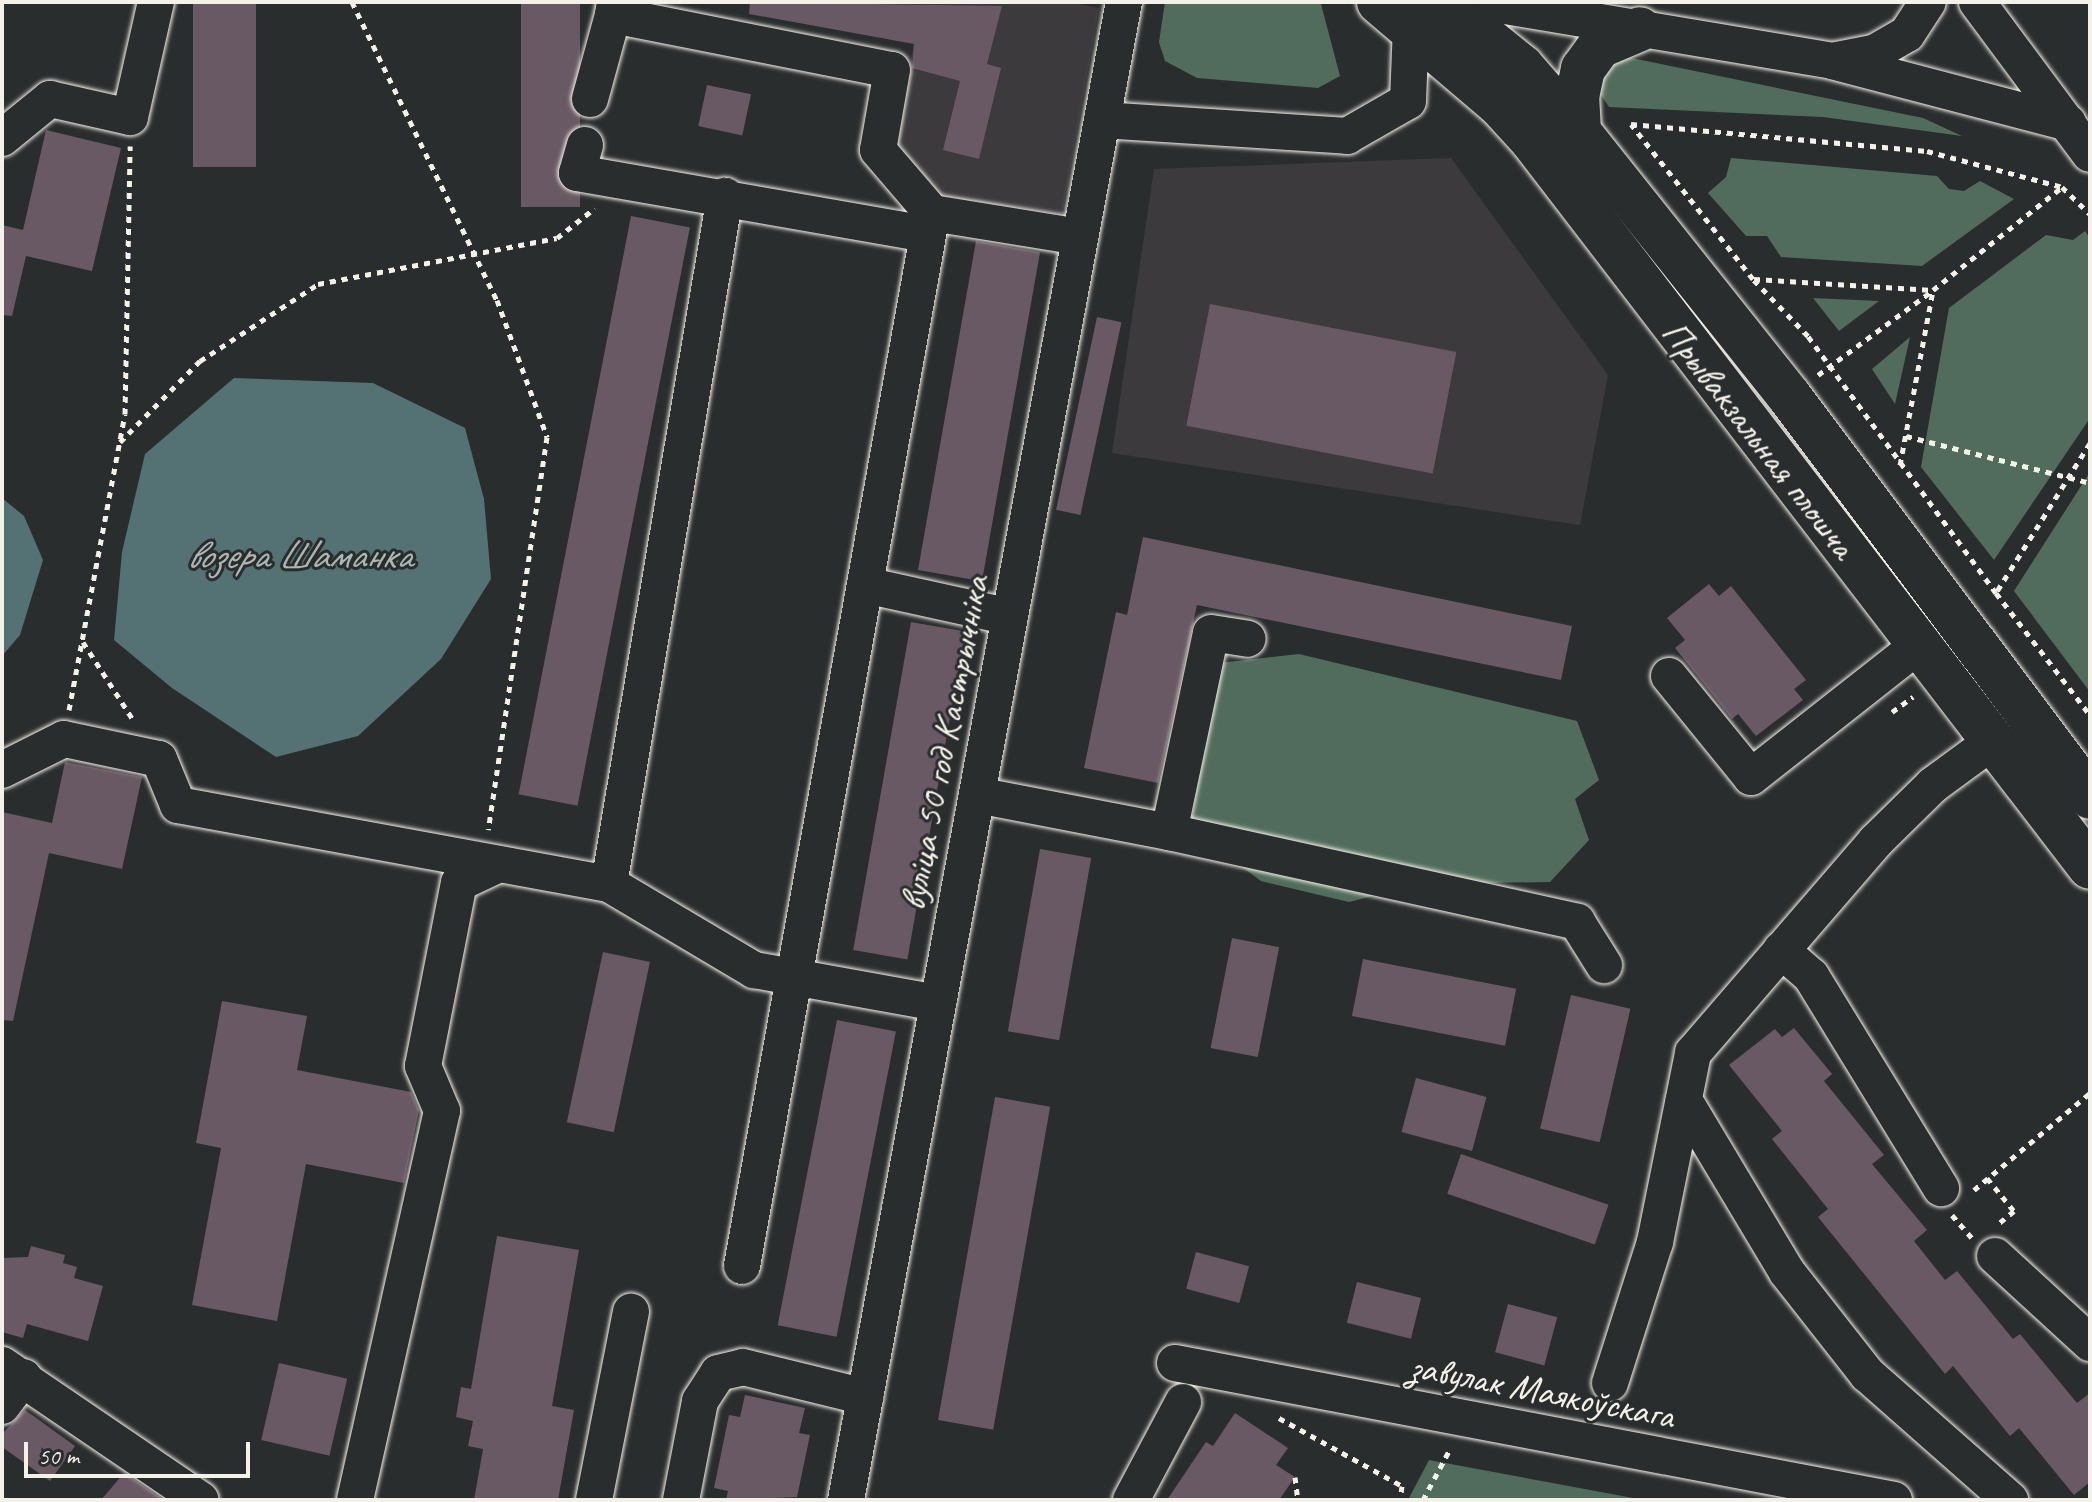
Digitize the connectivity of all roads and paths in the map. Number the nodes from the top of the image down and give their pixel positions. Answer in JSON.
{"nodes":[{"id":1,"x":156,"y":2,"type":"edge"},
{"id":2,"x":352,"y":2,"type":"edge"},
{"id":3,"x":1124,"y":2,"type":"edge"},
{"id":4,"x":1481,"y":2,"type":"edge"},
{"id":5,"x":1928,"y":2,"type":"edge"},
{"id":6,"x":1977,"y":2,"type":"edge"},
{"id":7,"x":614,"y":8,"type":"edge"},
{"id":8,"x":1402,"y":10,"type":"edge"},
{"id":9,"x":1640,"y":29,"type":"junction"},
{"id":10,"x":1832,"y":61,"type":"junction"},
{"id":11,"x":590,"y":99,"type":"dead end"},
{"id":12,"x":130,"y":117,"type":"junction"},
{"id":13,"x":1102,"y":120,"type":"junction"},
{"id":14,"x":2068,"y":123,"type":"junction"},
{"id":15,"x":1579,"y":132,"type":"junction"},
{"id":16,"x":2,"y":138,"type":"edge"},
{"id":17,"x":585,"y":145,"type":"dead end"},
{"id":18,"x":2090,"y":154,"type":"edge"},
{"id":19,"x":630,"y":181,"type":"junction"},
{"id":20,"x":2062,"y":187,"type":"junction"},
{"id":21,"x":725,"y":196,"type":"junction"},
{"id":22,"x":2090,"y":214,"type":"edge"},
{"id":23,"x":930,"y":223,"type":"junction"},
{"id":24,"x":1080,"y":237,"type":"junction"},
{"id":25,"x":474,"y":252,"type":"junction"},
{"id":26,"x":1753,"y":279,"type":"junction"},
{"id":27,"x":1933,"y":290,"type":"junction"},
{"id":28,"x":1829,"y":366,"type":"junction"},
{"id":29,"x":1906,"y":436,"type":"junction"},
{"id":30,"x":120,"y":443,"type":"junction"},
{"id":31,"x":2090,"y":443,"type":"edge"},
{"id":32,"x":1900,"y":466,"type":"junction"},
{"id":33,"x":2069,"y":477,"type":"junction"},
{"id":34,"x":2090,"y":483,"type":"edge"},
{"id":35,"x":865,"y":585,"type":"junction"},
{"id":36,"x":1996,"y":593,"type":"junction"},
{"id":37,"x":1010,"y":617,"type":"junction"},
{"id":38,"x":1248,"y":639,"type":"dead end"},
{"id":39,"x":82,"y":640,"type":"junction"},
{"id":40,"x":1919,"y":645,"type":"junction"},
{"id":41,"x":1669,"y":676,"type":"dead end"},
{"id":42,"x":2090,"y":715,"type":"edge"},
{"id":43,"x":64,"y":739,"type":"junction"},
{"id":44,"x":1993,"y":741,"type":"junction"},
{"id":45,"x":159,"y":759,"type":"junction"},
{"id":46,"x":2,"y":770,"type":"edge"},
{"id":47,"x":977,"y":795,"type":"junction"},
{"id":48,"x":2090,"y":797,"type":"edge"},
{"id":49,"x":1169,"y":832,"type":"junction"},
{"id":50,"x":491,"y":862,"type":"junction"},
{"id":51,"x":2090,"y":867,"type":"edge"},
{"id":52,"x":609,"y":884,"type":"junction"},
{"id":53,"x":1781,"y":950,"type":"junction"},
{"id":54,"x":1604,"y":965,"type":"dead end"},
{"id":55,"x":796,"y":977,"type":"junction"},
{"id":56,"x":938,"y":1003,"type":"junction"},
{"id":57,"x":2090,"y":1093,"type":"edge"},
{"id":58,"x":1684,"y":1100,"type":"junction"},
{"id":59,"x":1987,"y":1178,"type":"junction"},
{"id":60,"x":1956,"y":1195,"type":"junction"},
{"id":61,"x":1995,"y":1256,"type":"dead end"},
{"id":62,"x":742,"y":1266,"type":"dead end"},
{"id":63,"x":631,"y":1312,"type":"dead end"},
{"id":64,"x":2090,"y":1343,"type":"edge"},
{"id":65,"x":1175,"y":1363,"type":"dead end"},
{"id":66,"x":13,"y":1371,"type":"edge"},
{"id":67,"x":1610,"y":1383,"type":"dead end"},
{"id":68,"x":865,"y":1397,"type":"junction"},
{"id":69,"x":1183,"y":1402,"type":"dead end"},
{"id":70,"x":2,"y":1406,"type":"edge"},
{"id":71,"x":1266,"y":1411,"type":"dead end"},
{"id":72,"x":1465,"y":1420,"type":"junction"},
{"id":73,"x":1295,"y":1477,"type":"dead end"},
{"id":74,"x":1778,"y":1489,"type":"edge"},
{"id":75,"x":201,"y":1500,"type":"edge"},
{"id":76,"x":355,"y":1500,"type":"edge"},
{"id":77,"x":594,"y":1500,"type":"edge"},
{"id":78,"x":681,"y":1500,"type":"edge"},
{"id":79,"x":846,"y":1500,"type":"edge"},
{"id":80,"x":1131,"y":1500,"type":"edge"},
{"id":81,"x":1298,"y":1500,"type":"edge"},
{"id":82,"x":1400,"y":1500,"type":"edge"},
{"id":83,"x":1423,"y":1500,"type":"edge"},
{"id":84,"x":1894,"y":1500,"type":"edge"},
{"id":85,"x":2010,"y":1500,"type":"edge"}],
"edges":[{"from":1,"to":12,"type":"street"},
{"from":2,"to":25,"type":"path"},
{"from":3,"to":13,"type":"street","name":"вуліца 50 год Кастрычніка"},
{"from":4,"to":9,"type":"street"},
{"from":5,"to":10,"type":"street"},
{"from":6,"to":14,"type":"street"},
{"from":7,"to":11,"type":"street"},
{"from":7,"to":23,"type":"street"},
{"from":8,"to":13,"type":"street"},
{"from":8,"to":15,"type":"main road","name":"Прывакзальная плошча"},
{"from":8,"to":40,"type":"main road","name":"Прывакзальная плошча"},
{"from":9,"to":10,"type":"street"},
{"from":9,"to":15,"type":"main road"},
{"from":10,"to":14,"type":"street"},
{"from":12,"to":16,"type":"street"},
{"from":12,"to":30,"type":"path"},
{"from":13,"to":24,"type":"street","name":"вуліца 50 год Кастрычніка"},
{"from":14,"to":18,"type":"street"},
{"from":15,"to":48,"type":"main road","name":"Прывакзальная плошча"},
{"from":17,"to":19,"type":"street"},
{"from":19,"to":21,"type":"street"},
{"from":19,"to":25,"type":"path"},
{"from":20,"to":22,"type":"path"},
{"from":20,"to":26,"type":"path"},
{"from":20,"to":27,"type":"path"},
{"from":21,"to":23,"type":"street"},
{"from":21,"to":52,"type":"street"},
{"from":23,"to":24,"type":"street"},
{"from":23,"to":35,"type":"street"},
{"from":24,"to":37,"type":"street","name":"вуліца 50 год Кастрычніка"},
{"from":25,"to":30,"type":"path"},
{"from":25,"to":50,"type":"path"},
{"from":26,"to":27,"type":"path"},
{"from":26,"to":28,"type":"path"},
{"from":27,"to":28,"type":"path"},
{"from":27,"to":29,"type":"path"},
{"from":28,"to":32,"type":"path"},
{"from":29,"to":32,"type":"path"},
{"from":29,"to":33,"type":"path"},
{"from":30,"to":39,"type":"path"},
{"from":31,"to":33,"type":"path"},
{"from":32,"to":36,"type":"path"},
{"from":33,"to":34,"type":"path"},
{"from":33,"to":36,"type":"path"},
{"from":35,"to":37,"type":"street"},
{"from":35,"to":55,"type":"street"},
{"from":36,"to":42,"type":"path"},
{"from":37,"to":47,"type":"street","name":"вуліца 50 год Кастрычніка"},
{"from":38,"to":49,"type":"street"},
{"from":39,"to":43,"type":"path"},
{"from":39,"to":45,"type":"path"},
{"from":40,"to":41,"type":"street"},
{"from":40,"to":44,"type":"main road","name":"Прывакзальная плошча"},
{"from":43,"to":45,"type":"street"},
{"from":43,"to":46,"type":"street"},
{"from":44,"to":51,"type":"main road","name":"Прывакзальная плошча"},
{"from":44,"to":53,"type":"street"},
{"from":45,"to":50,"type":"street"},
{"from":47,"to":49,"type":"street"},
{"from":47,"to":56,"type":"street","name":"вуліца 50 год Кастрычніка"},
{"from":49,"to":54,"type":"street"},
{"from":50,"to":52,"type":"street"},
{"from":50,"to":76,"type":"street"},
{"from":52,"to":55,"type":"street"},
{"from":53,"to":58,"type":"street"},
{"from":53,"to":60,"type":"street"},
{"from":55,"to":56,"type":"street"},
{"from":55,"to":62,"type":"street"},
{"from":56,"to":68,"type":"street","name":"вуліца 50 год Кастрычніка"},
{"from":57,"to":59,"type":"path"},
{"from":58,"to":67,"type":"street"},
{"from":58,"to":85,"type":"street"},
{"from":59,"to":60,"type":"path"},
{"from":59,"to":60,"type":"path"},
{"from":61,"to":64,"type":"street"},
{"from":63,"to":77,"type":"street"},
{"from":65,"to":72,"type":"street","name":"завулак Маякоўскага"},
{"from":66,"to":70,"type":"street"},
{"from":66,"to":75,"type":"street"},
{"from":68,"to":78,"type":"street"},
{"from":68,"to":79,"type":"street","name":"вуліца 50 год Кастрычніка"},
{"from":69,"to":80,"type":"street"},
{"from":71,"to":82,"type":"path"},
{"from":72,"to":74,"type":"street","name":"завулак Маякоўскага"},
{"from":72,"to":83,"type":"path"},
{"from":73,"to":81,"type":"path"},
{"from":74,"to":84,"type":"street","name":"завулак Маякоўскага"}]}
